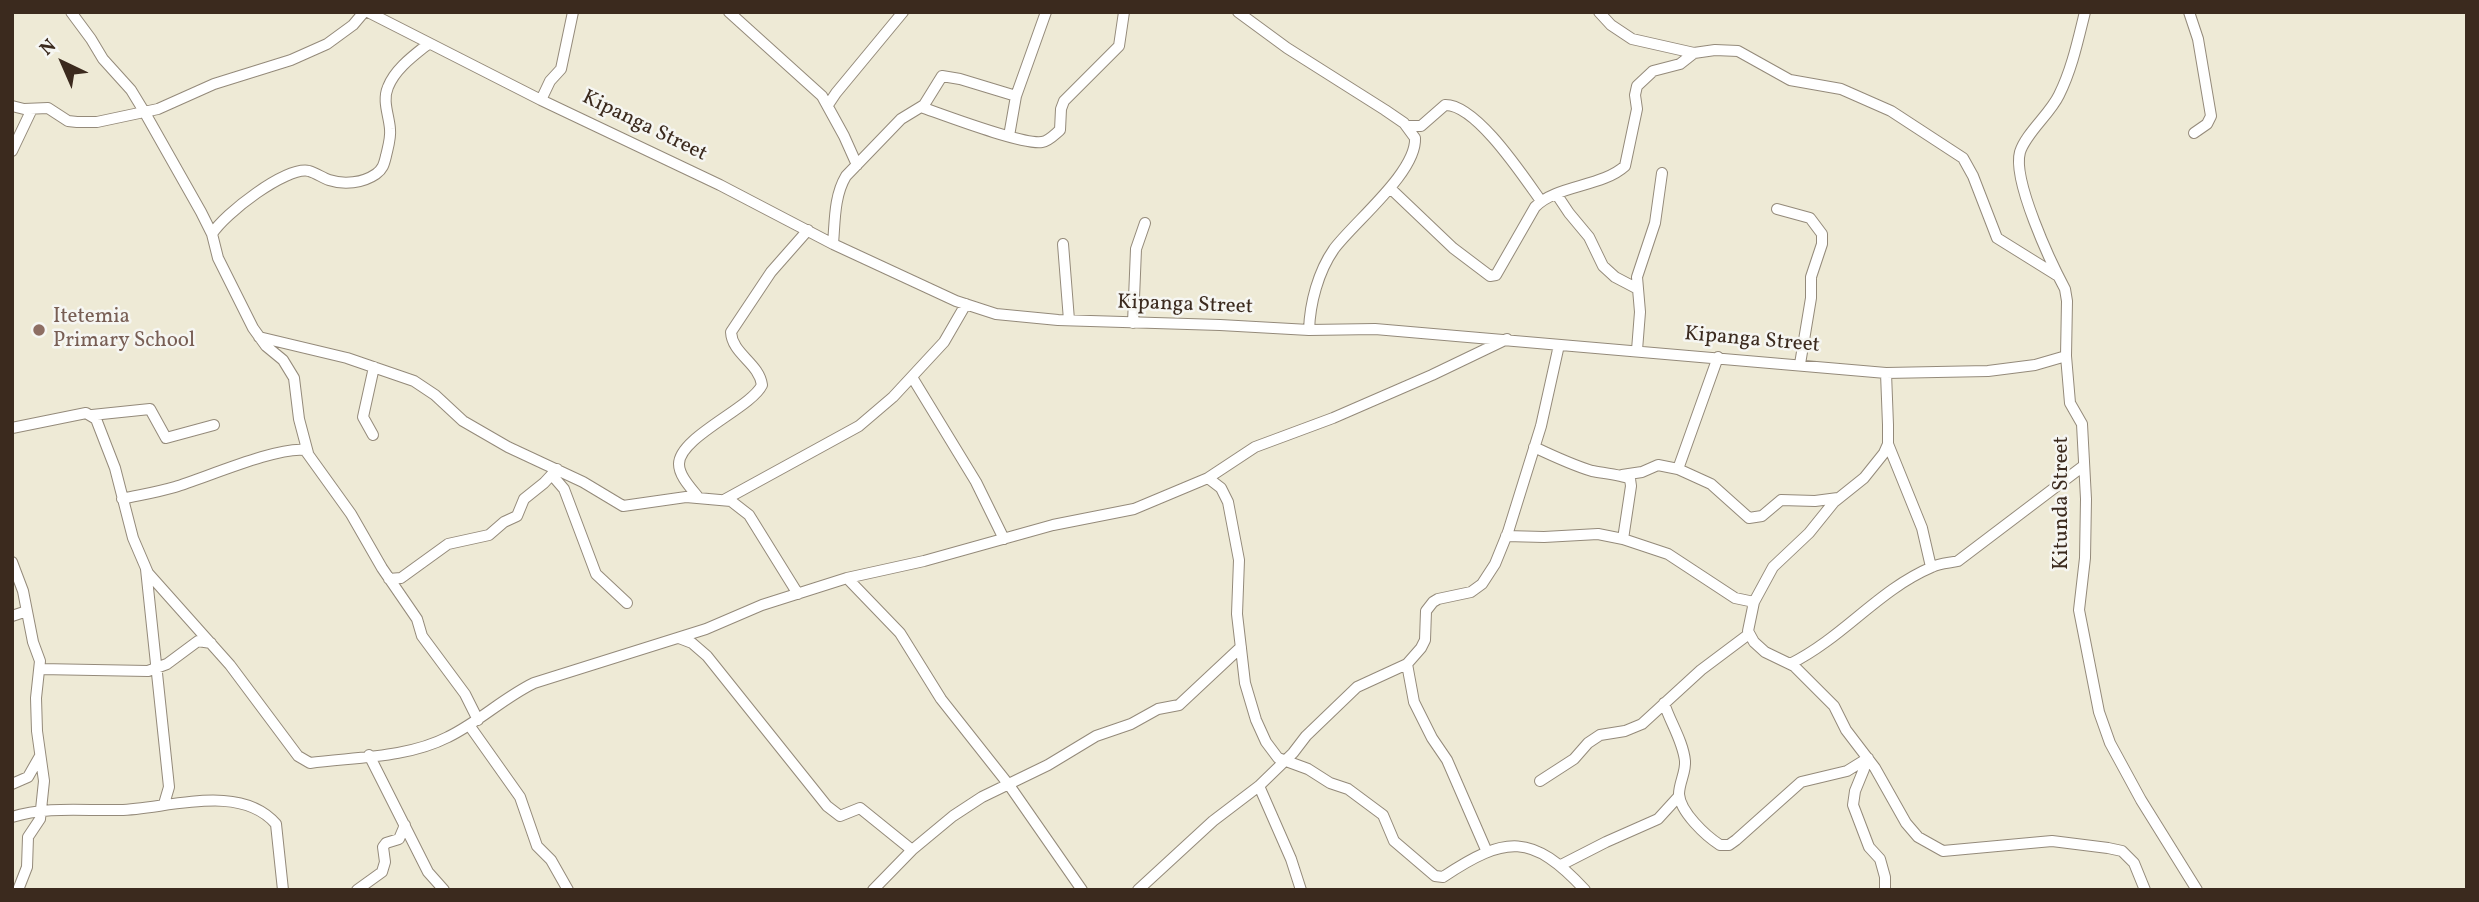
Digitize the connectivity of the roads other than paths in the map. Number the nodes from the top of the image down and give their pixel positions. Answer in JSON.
{"nodes":[{"id":1,"x":366,"y":12,"type":"edge"},
{"id":2,"x":573,"y":12,"type":"edge"},
{"id":3,"x":729,"y":12,"type":"edge"},
{"id":4,"x":903,"y":12,"type":"edge"},
{"id":5,"x":1046,"y":12,"type":"edge"},
{"id":6,"x":1124,"y":12,"type":"edge"},
{"id":7,"x":1238,"y":12,"type":"edge"},
{"id":8,"x":1599,"y":12,"type":"edge"},
{"id":9,"x":2085,"y":12,"type":"edge"},
{"id":10,"x":2189,"y":12,"type":"edge"},
{"id":11,"x":73,"y":13,"type":"edge"},
{"id":12,"x":390,"y":17,"type":"edge"},
{"id":13,"x":428,"y":44,"type":"junction"},
{"id":14,"x":1694,"y":53,"type":"junction"},
{"id":15,"x":1016,"y":96,"type":"junction"},
{"id":16,"x":541,"y":100,"type":"junction"},
{"id":17,"x":828,"y":105,"type":"junction"},
{"id":18,"x":12,"y":106,"type":"edge"},
{"id":19,"x":921,"y":107,"type":"junction"},
{"id":20,"x":32,"y":109,"type":"junction"},
{"id":21,"x":145,"y":113,"type":"junction"},
{"id":22,"x":1407,"y":126,"type":"junction"},
{"id":23,"x":2194,"y":133,"type":"dead end"},
{"id":24,"x":1009,"y":136,"type":"junction"},
{"id":25,"x":12,"y":152,"type":"edge"},
{"id":26,"x":857,"y":164,"type":"junction"},
{"id":27,"x":1661,"y":173,"type":"dead end"},
{"id":28,"x":1390,"y":188,"type":"junction"},
{"id":29,"x":1557,"y":195,"type":"junction"},
{"id":30,"x":1541,"y":201,"type":"junction"},
{"id":31,"x":1777,"y":209,"type":"dead end"},
{"id":32,"x":1145,"y":223,"type":"dead end"},
{"id":33,"x":808,"y":230,"type":"junction"},
{"id":34,"x":212,"y":234,"type":"junction"},
{"id":35,"x":833,"y":244,"type":"junction"},
{"id":36,"x":1063,"y":244,"type":"dead end"},
{"id":37,"x":2058,"y":276,"type":"junction"},
{"id":38,"x":1636,"y":288,"type":"junction"},
{"id":39,"x":966,"y":304,"type":"junction"},
{"id":40,"x":1069,"y":320,"type":"junction"},
{"id":41,"x":1133,"y":323,"type":"junction"},
{"id":42,"x":1309,"y":330,"type":"junction"},
{"id":43,"x":259,"y":337,"type":"junction"},
{"id":44,"x":1507,"y":339,"type":"junction"},
{"id":45,"x":1559,"y":345,"type":"junction"},
{"id":46,"x":1637,"y":350,"type":"junction"},
{"id":47,"x":2066,"y":356,"type":"junction"},
{"id":48,"x":1718,"y":357,"type":"junction"},
{"id":49,"x":1800,"y":364,"type":"junction"},
{"id":50,"x":374,"y":367,"type":"junction"},
{"id":51,"x":1886,"y":373,"type":"junction"},
{"id":52,"x":912,"y":377,"type":"junction"},
{"id":53,"x":92,"y":415,"type":"junction"},
{"id":54,"x":214,"y":425,"type":"dead end"},
{"id":55,"x":12,"y":428,"type":"edge"},
{"id":56,"x":373,"y":435,"type":"dead end"},
{"id":57,"x":1888,"y":444,"type":"junction"},
{"id":58,"x":1534,"y":447,"type":"junction"},
{"id":59,"x":308,"y":453,"type":"junction"},
{"id":60,"x":2082,"y":467,"type":"junction"},
{"id":61,"x":1678,"y":469,"type":"junction"},
{"id":62,"x":554,"y":472,"type":"junction"},
{"id":63,"x":1622,"y":475,"type":"junction"},
{"id":64,"x":1208,"y":478,"type":"junction"},
{"id":65,"x":698,"y":497,"type":"junction"},
{"id":66,"x":1839,"y":498,"type":"junction"},
{"id":67,"x":122,"y":499,"type":"junction"},
{"id":68,"x":723,"y":500,"type":"junction"},
{"id":69,"x":1506,"y":536,"type":"junction"},
{"id":70,"x":1004,"y":539,"type":"junction"},
{"id":71,"x":1623,"y":539,"type":"junction"},
{"id":72,"x":12,"y":562,"type":"edge"},
{"id":73,"x":1931,"y":567,"type":"junction"},
{"id":74,"x":145,"y":568,"type":"junction"},
{"id":75,"x":847,"y":578,"type":"junction"},
{"id":76,"x":389,"y":579,"type":"junction"},
{"id":77,"x":798,"y":594,"type":"junction"},
{"id":78,"x":1755,"y":602,"type":"junction"},
{"id":79,"x":627,"y":603,"type":"dead end"},
{"id":80,"x":27,"y":611,"type":"junction"},
{"id":81,"x":12,"y":616,"type":"edge"},
{"id":82,"x":1749,"y":634,"type":"junction"},
{"id":83,"x":679,"y":638,"type":"junction"},
{"id":84,"x":211,"y":643,"type":"junction"},
{"id":85,"x":1241,"y":647,"type":"junction"},
{"id":86,"x":1407,"y":664,"type":"junction"},
{"id":87,"x":1790,"y":664,"type":"junction"},
{"id":88,"x":40,"y":669,"type":"junction"},
{"id":89,"x":155,"y":669,"type":"junction"},
{"id":90,"x":1664,"y":703,"type":"junction"},
{"id":91,"x":474,"y":723,"type":"junction"},
{"id":92,"x":40,"y":755,"type":"junction"},
{"id":93,"x":369,"y":755,"type":"junction"},
{"id":94,"x":1866,"y":759,"type":"junction"},
{"id":95,"x":1285,"y":761,"type":"junction"},
{"id":96,"x":1539,"y":781,"type":"dead end"},
{"id":97,"x":12,"y":783,"type":"edge"},
{"id":98,"x":1009,"y":785,"type":"junction"},
{"id":99,"x":1259,"y":786,"type":"junction"},
{"id":100,"x":1679,"y":796,"type":"junction"},
{"id":101,"x":164,"y":804,"type":"junction"},
{"id":102,"x":42,"y":811,"type":"junction"},
{"id":103,"x":12,"y":817,"type":"edge"},
{"id":104,"x":405,"y":825,"type":"junction"},
{"id":105,"x":912,"y":850,"type":"junction"},
{"id":106,"x":1487,"y":852,"type":"junction"},
{"id":107,"x":1561,"y":865,"type":"junction"},
{"id":108,"x":18,"y":890,"type":"edge"},
{"id":109,"x":283,"y":890,"type":"edge"},
{"id":110,"x":357,"y":890,"type":"edge"},
{"id":111,"x":444,"y":890,"type":"edge"},
{"id":112,"x":568,"y":890,"type":"edge"},
{"id":113,"x":873,"y":890,"type":"edge"},
{"id":114,"x":1082,"y":890,"type":"edge"},
{"id":115,"x":1138,"y":890,"type":"edge"},
{"id":116,"x":1301,"y":890,"type":"edge"},
{"id":117,"x":1584,"y":890,"type":"edge"},
{"id":118,"x":1885,"y":890,"type":"edge"},
{"id":119,"x":2145,"y":890,"type":"edge"},
{"id":120,"x":2197,"y":890,"type":"edge"}],
"edges":[{"from":1,"to":12,"type":"street","name":"Kipanga Street"},
{"from":1,"to":21,"type":"street"},
{"from":2,"to":16,"type":"street"},
{"from":3,"to":17,"type":"street"},
{"from":4,"to":17,"type":"street"},
{"from":5,"to":15,"type":"street"},
{"from":6,"to":24,"type":"street"},
{"from":7,"to":22,"type":"street"},
{"from":8,"to":14,"type":"street"},
{"from":9,"to":37,"type":"street","name":"Kitunda Street"},
{"from":10,"to":23,"type":"street"},
{"from":11,"to":21,"type":"street"},
{"from":12,"to":13,"type":"street","name":"Kipanga Street"},
{"from":13,"to":16,"type":"street","name":"Kipanga Street"},
{"from":13,"to":34,"type":"street"},
{"from":14,"to":29,"type":"street"},
{"from":14,"to":37,"type":"street"},
{"from":15,"to":19,"type":"street"},
{"from":15,"to":24,"type":"street"},
{"from":16,"to":33,"type":"street","name":"Kipanga Street"},
{"from":17,"to":26,"type":"street"},
{"from":18,"to":20,"type":"street"},
{"from":19,"to":24,"type":"street"},
{"from":19,"to":26,"type":"street"},
{"from":20,"to":21,"type":"street"},
{"from":20,"to":25,"type":"street"},
{"from":21,"to":34,"type":"street"},
{"from":22,"to":28,"type":"street"},
{"from":22,"to":30,"type":"street"},
{"from":26,"to":35,"type":"street"},
{"from":27,"to":38,"type":"street"},
{"from":28,"to":30,"type":"street"},
{"from":28,"to":42,"type":"street"},
{"from":29,"to":30,"type":"street"},
{"from":29,"to":38,"type":"street"},
{"from":31,"to":49,"type":"street"},
{"from":32,"to":41,"type":"street"},
{"from":33,"to":35,"type":"street","name":"Kipanga Street"},
{"from":33,"to":65,"type":"street"},
{"from":34,"to":43,"type":"street"},
{"from":35,"to":39,"type":"street","name":"Kipanga Street"},
{"from":36,"to":40,"type":"street"},
{"from":37,"to":47,"type":"street","name":"Kitunda Street"},
{"from":38,"to":46,"type":"street"},
{"from":39,"to":40,"type":"street","name":"Kipanga Street"},
{"from":39,"to":52,"type":"street"},
{"from":40,"to":41,"type":"street","name":"Kipanga Street"},
{"from":41,"to":42,"type":"street","name":"Kipanga Street"},
{"from":42,"to":44,"type":"street","name":"Kipanga Street"},
{"from":43,"to":50,"type":"street"},
{"from":43,"to":59,"type":"street"},
{"from":44,"to":45,"type":"street","name":"Kipanga Street"},
{"from":44,"to":64,"type":"street"},
{"from":45,"to":46,"type":"street","name":"Kipanga Street"},
{"from":45,"to":58,"type":"street"},
{"from":46,"to":48,"type":"street","name":"Kipanga Street"},
{"from":47,"to":51,"type":"street","name":"Kipanga Street"},
{"from":47,"to":60,"type":"street","name":"Kitunda Street"},
{"from":48,"to":49,"type":"street","name":"Kipanga Street"},
{"from":48,"to":61,"type":"street"},
{"from":49,"to":51,"type":"street","name":"Kipanga Street"},
{"from":50,"to":56,"type":"street"},
{"from":50,"to":62,"type":"street"},
{"from":51,"to":57,"type":"street"},
{"from":52,"to":68,"type":"street"},
{"from":52,"to":70,"type":"street"},
{"from":53,"to":54,"type":"street"},
{"from":53,"to":55,"type":"street"},
{"from":53,"to":67,"type":"street"},
{"from":57,"to":66,"type":"street"},
{"from":57,"to":73,"type":"street"},
{"from":58,"to":63,"type":"street"},
{"from":58,"to":69,"type":"street"},
{"from":59,"to":67,"type":"street"},
{"from":59,"to":76,"type":"street"},
{"from":60,"to":73,"type":"street"},
{"from":60,"to":120,"type":"street","name":"Kitunda Street"},
{"from":61,"to":63,"type":"street"},
{"from":61,"to":66,"type":"street"},
{"from":62,"to":65,"type":"street"},
{"from":62,"to":76,"type":"street"},
{"from":62,"to":79,"type":"street"},
{"from":63,"to":71,"type":"street"},
{"from":64,"to":70,"type":"street"},
{"from":64,"to":85,"type":"street"},
{"from":65,"to":68,"type":"street"},
{"from":66,"to":78,"type":"street"},
{"from":67,"to":74,"type":"street"},
{"from":68,"to":77,"type":"street"},
{"from":69,"to":71,"type":"street"},
{"from":69,"to":86,"type":"street"},
{"from":70,"to":75,"type":"street"},
{"from":71,"to":78,"type":"street"},
{"from":72,"to":80,"type":"street"},
{"from":73,"to":87,"type":"street"},
{"from":74,"to":84,"type":"street"},
{"from":74,"to":89,"type":"street"},
{"from":75,"to":77,"type":"street"},
{"from":75,"to":98,"type":"street"},
{"from":76,"to":91,"type":"street"},
{"from":77,"to":83,"type":"street"},
{"from":78,"to":82,"type":"street"},
{"from":80,"to":81,"type":"street"},
{"from":80,"to":88,"type":"street"},
{"from":82,"to":87,"type":"street"},
{"from":82,"to":90,"type":"street"},
{"from":83,"to":91,"type":"street"},
{"from":83,"to":105,"type":"street"},
{"from":84,"to":89,"type":"street"},
{"from":84,"to":93,"type":"street"},
{"from":85,"to":95,"type":"street"},
{"from":85,"to":98,"type":"street"},
{"from":86,"to":95,"type":"street"},
{"from":86,"to":106,"type":"street"},
{"from":87,"to":94,"type":"street"},
{"from":88,"to":89,"type":"street"},
{"from":88,"to":92,"type":"street"},
{"from":89,"to":101,"type":"street"},
{"from":90,"to":96,"type":"street"},
{"from":90,"to":100,"type":"street"},
{"from":91,"to":93,"type":"street"},
{"from":91,"to":112,"type":"street"},
{"from":92,"to":97,"type":"street"},
{"from":92,"to":102,"type":"street"},
{"from":93,"to":104,"type":"street"},
{"from":94,"to":100,"type":"street"},
{"from":94,"to":118,"type":"street"},
{"from":94,"to":119,"type":"street"},
{"from":95,"to":99,"type":"street"},
{"from":95,"to":106,"type":"street"},
{"from":98,"to":105,"type":"street"},
{"from":98,"to":114,"type":"street"},
{"from":99,"to":115,"type":"street"},
{"from":99,"to":116,"type":"street"},
{"from":100,"to":107,"type":"street"},
{"from":101,"to":102,"type":"street"},
{"from":101,"to":109,"type":"street"},
{"from":102,"to":103,"type":"street"},
{"from":102,"to":108,"type":"street"},
{"from":104,"to":110,"type":"street"},
{"from":104,"to":111,"type":"street"},
{"from":105,"to":113,"type":"street"},
{"from":106,"to":107,"type":"street"},
{"from":107,"to":117,"type":"street"}]}
